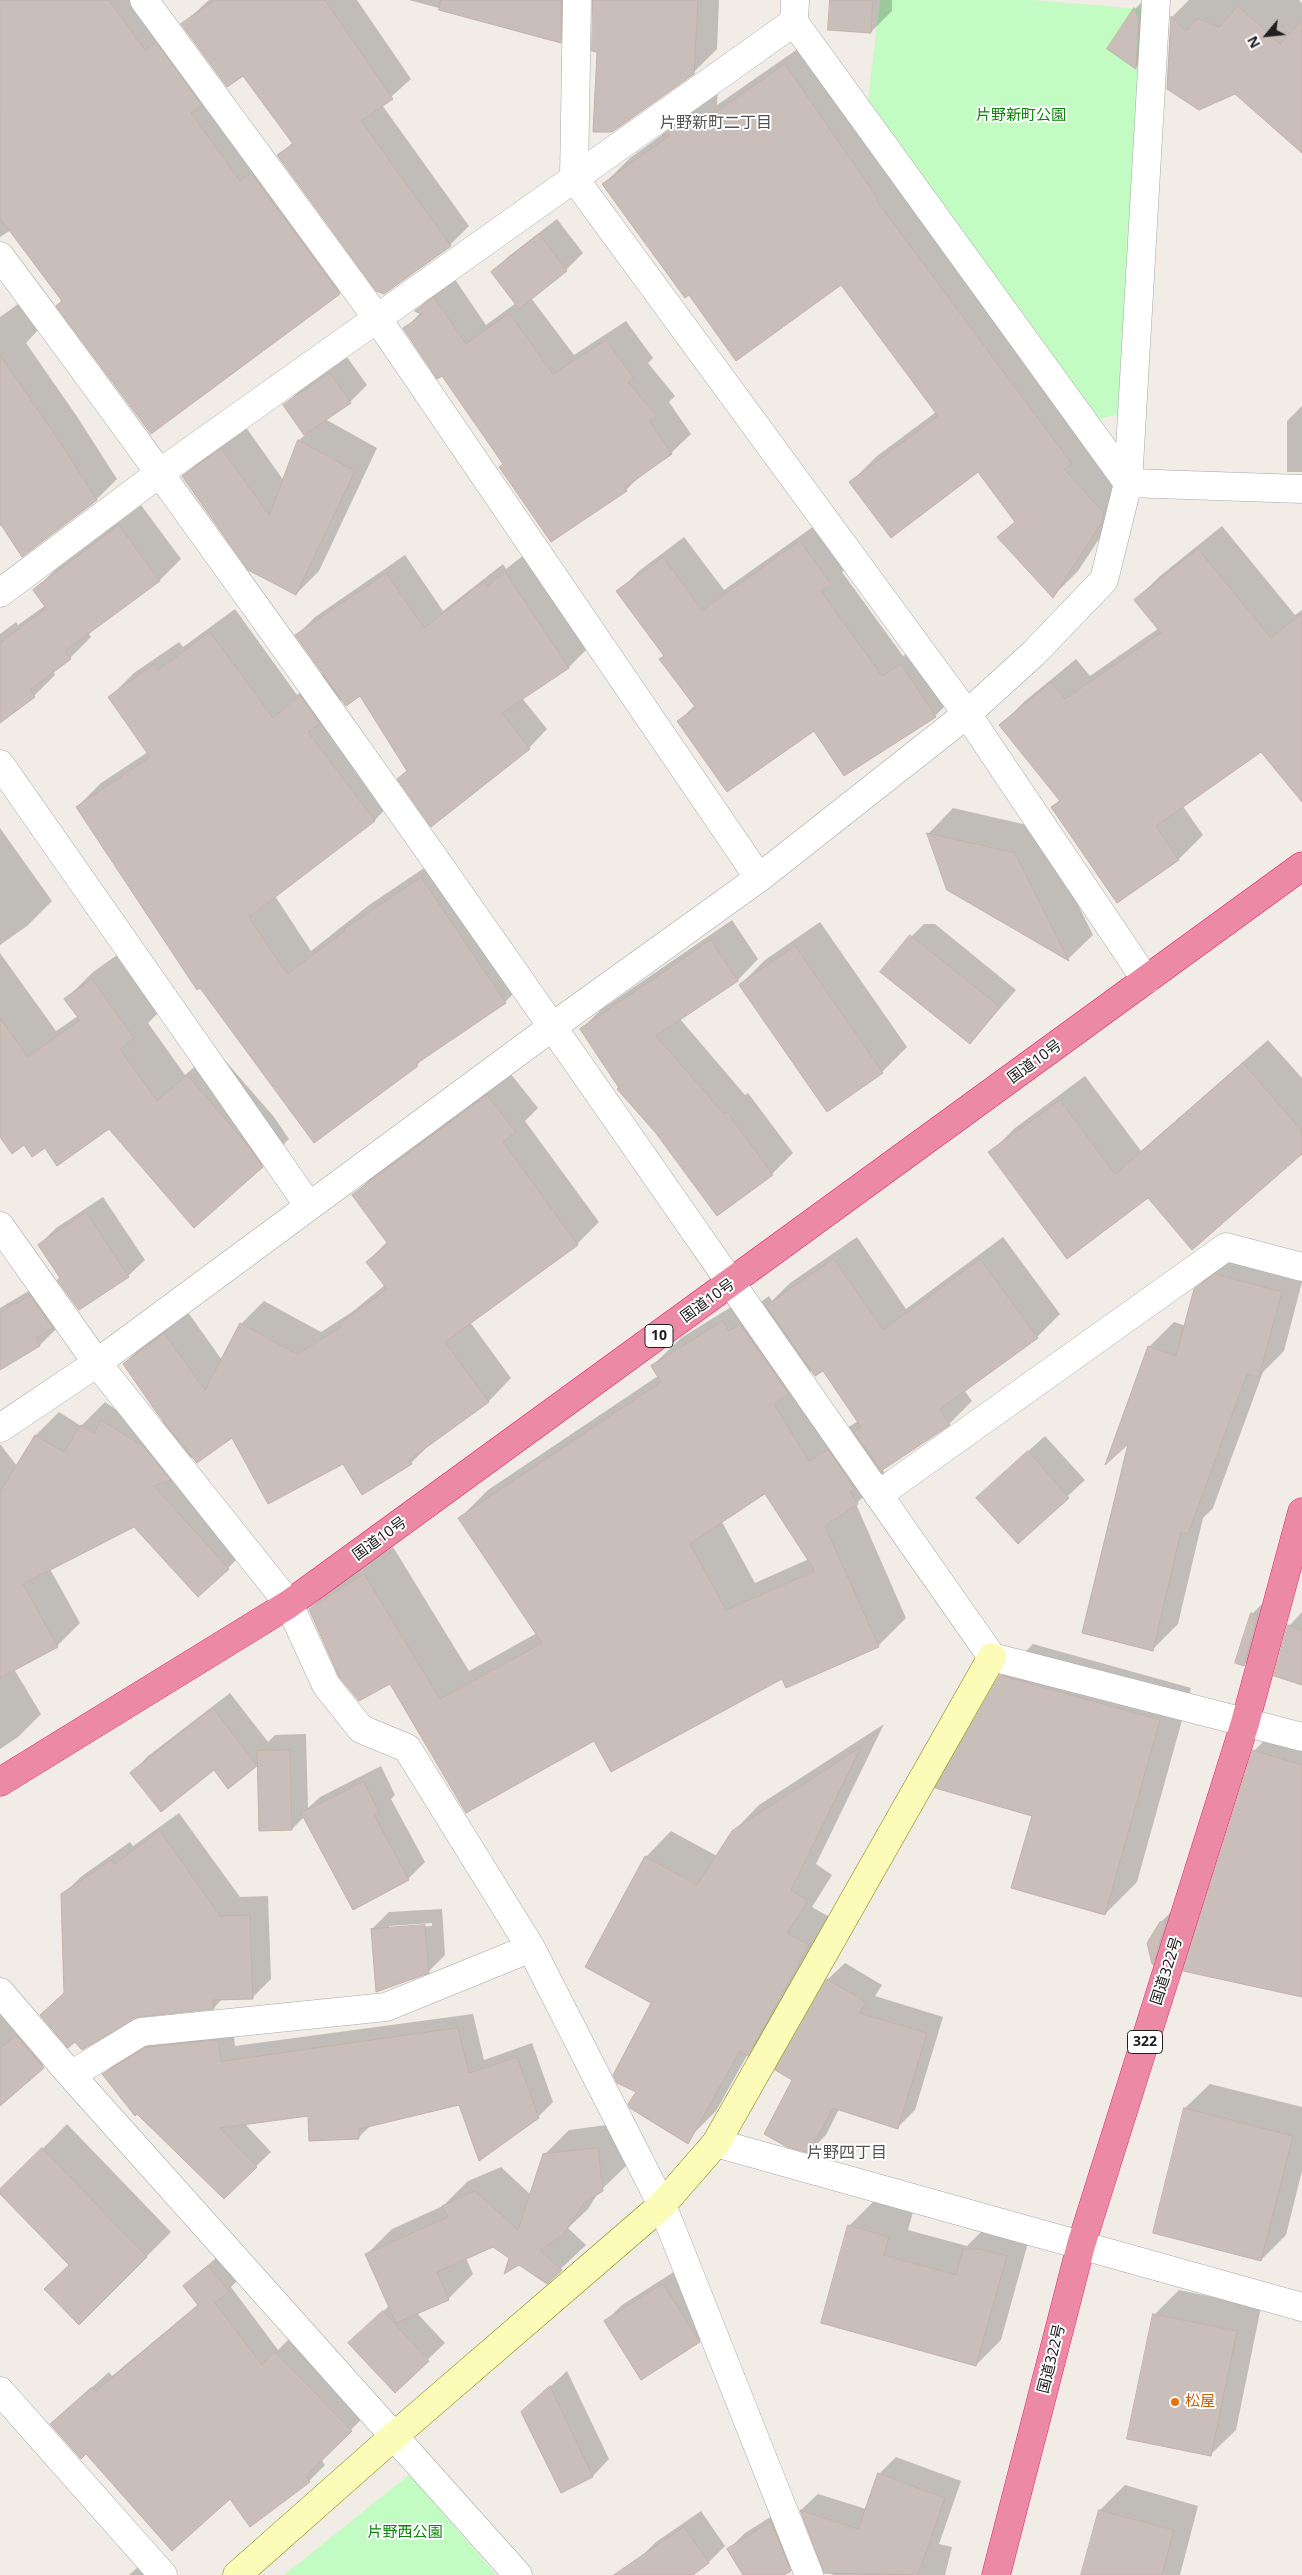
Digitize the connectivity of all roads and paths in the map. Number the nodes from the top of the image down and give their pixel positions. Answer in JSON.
{"nodes":[{"id":1,"x":144,"y":0,"type":"edge"},
{"id":2,"x":577,"y":0,"type":"edge"},
{"id":3,"x":1156,"y":0,"type":"edge"},
{"id":4,"x":794,"y":11,"type":"edge"},
{"id":5,"x":574,"y":178,"type":"junction"},
{"id":6,"x":0,"y":256,"type":"edge"},
{"id":7,"x":377,"y":318,"type":"junction"},
{"id":8,"x":161,"y":472,"type":"junction"},
{"id":9,"x":1128,"y":483,"type":"junction"},
{"id":10,"x":1302,"y":489,"type":"edge"},
{"id":11,"x":0,"y":592,"type":"edge"},
{"id":12,"x":967,"y":714,"type":"junction"},
{"id":13,"x":0,"y":764,"type":"edge"},
{"id":14,"x":1302,"y":866,"type":"edge"},
{"id":15,"x":760,"y":878,"type":"junction"},
{"id":16,"x":1146,"y":980,"type":"junction"},
{"id":17,"x":552,"y":1026,"type":"junction"},
{"id":18,"x":309,"y":1206,"type":"junction"},
{"id":19,"x":0,"y":1226,"type":"edge"},
{"id":20,"x":1302,"y":1268,"type":"edge"},
{"id":21,"x":730,"y":1285,"type":"junction"},
{"id":22,"x":97,"y":1363,"type":"junction"},
{"id":23,"x":0,"y":1428,"type":"edge"},
{"id":24,"x":878,"y":1494,"type":"junction"},
{"id":25,"x":1302,"y":1512,"type":"edge"},
{"id":26,"x":289,"y":1604,"type":"junction"},
{"id":27,"x":992,"y":1657,"type":"junction"},
{"id":28,"x":1246,"y":1723,"type":"junction"},
{"id":29,"x":1302,"y":1737,"type":"edge"},
{"id":30,"x":0,"y":1782,"type":"edge"},
{"id":31,"x":531,"y":1948,"type":"junction"},
{"id":32,"x":0,"y":1992,"type":"edge"},
{"id":33,"x":71,"y":2075,"type":"junction"},
{"id":34,"x":716,"y":2142,"type":"junction"},
{"id":35,"x":662,"y":2205,"type":"junction"},
{"id":36,"x":1081,"y":2245,"type":"junction"},
{"id":37,"x":1302,"y":2307,"type":"edge"},
{"id":38,"x":0,"y":2391,"type":"edge"},
{"id":39,"x":393,"y":2437,"type":"junction"},
{"id":40,"x":163,"y":2575,"type":"edge"},
{"id":41,"x":237,"y":2575,"type":"edge"},
{"id":42,"x":518,"y":2575,"type":"edge"},
{"id":43,"x":809,"y":2575,"type":"edge"},
{"id":44,"x":996,"y":2575,"type":"edge"}],
"edges":[{"from":1,"to":7,"type":"street"},
{"from":2,"to":5,"type":"street"},
{"from":3,"to":9,"type":"street"},
{"from":4,"to":5,"type":"street"},
{"from":4,"to":9,"type":"street"},
{"from":5,"to":7,"type":"street"},
{"from":5,"to":12,"type":"street"},
{"from":6,"to":8,"type":"street"},
{"from":7,"to":8,"type":"street"},
{"from":7,"to":15,"type":"street"},
{"from":8,"to":11,"type":"street"},
{"from":8,"to":17,"type":"street"},
{"from":9,"to":10,"type":"street"},
{"from":9,"to":12,"type":"street"},
{"from":12,"to":15,"type":"street"},
{"from":12,"to":16,"type":"street"},
{"from":13,"to":18,"type":"street"},
{"from":14,"to":16,"type":"highway","name":"国道10号","number":"10"},
{"from":15,"to":17,"type":"street"},
{"from":16,"to":21,"type":"highway","name":"国道10号","number":"10"},
{"from":17,"to":18,"type":"street"},
{"from":17,"to":21,"type":"street"},
{"from":18,"to":22,"type":"street"},
{"from":19,"to":22,"type":"street"},
{"from":20,"to":24,"type":"street"},
{"from":21,"to":24,"type":"street"},
{"from":21,"to":26,"type":"highway","name":"国道10号","number":"10"},
{"from":22,"to":23,"type":"street"},
{"from":22,"to":26,"type":"street"},
{"from":24,"to":27,"type":"street"},
{"from":25,"to":28,"type":"highway","name":"国道322号","number":"322"},
{"from":26,"to":30,"type":"highway","name":"国道10号","number":"10"},
{"from":26,"to":31,"type":"street"},
{"from":27,"to":28,"type":"street"},
{"from":27,"to":34,"type":"street"},
{"from":28,"to":29,"type":"street"},
{"from":28,"to":36,"type":"highway","name":"国道322号","number":"322"},
{"from":31,"to":33,"type":"street"},
{"from":31,"to":35,"type":"street"},
{"from":32,"to":33,"type":"street"},
{"from":33,"to":39,"type":"street"},
{"from":34,"to":35,"type":"street"},
{"from":34,"to":36,"type":"street"},
{"from":35,"to":39,"type":"street"},
{"from":35,"to":43,"type":"street"},
{"from":36,"to":37,"type":"street"},
{"from":36,"to":44,"type":"highway","name":"国道322号","number":"322"},
{"from":38,"to":40,"type":"street"},
{"from":39,"to":41,"type":"street"},
{"from":39,"to":42,"type":"street"}]}
